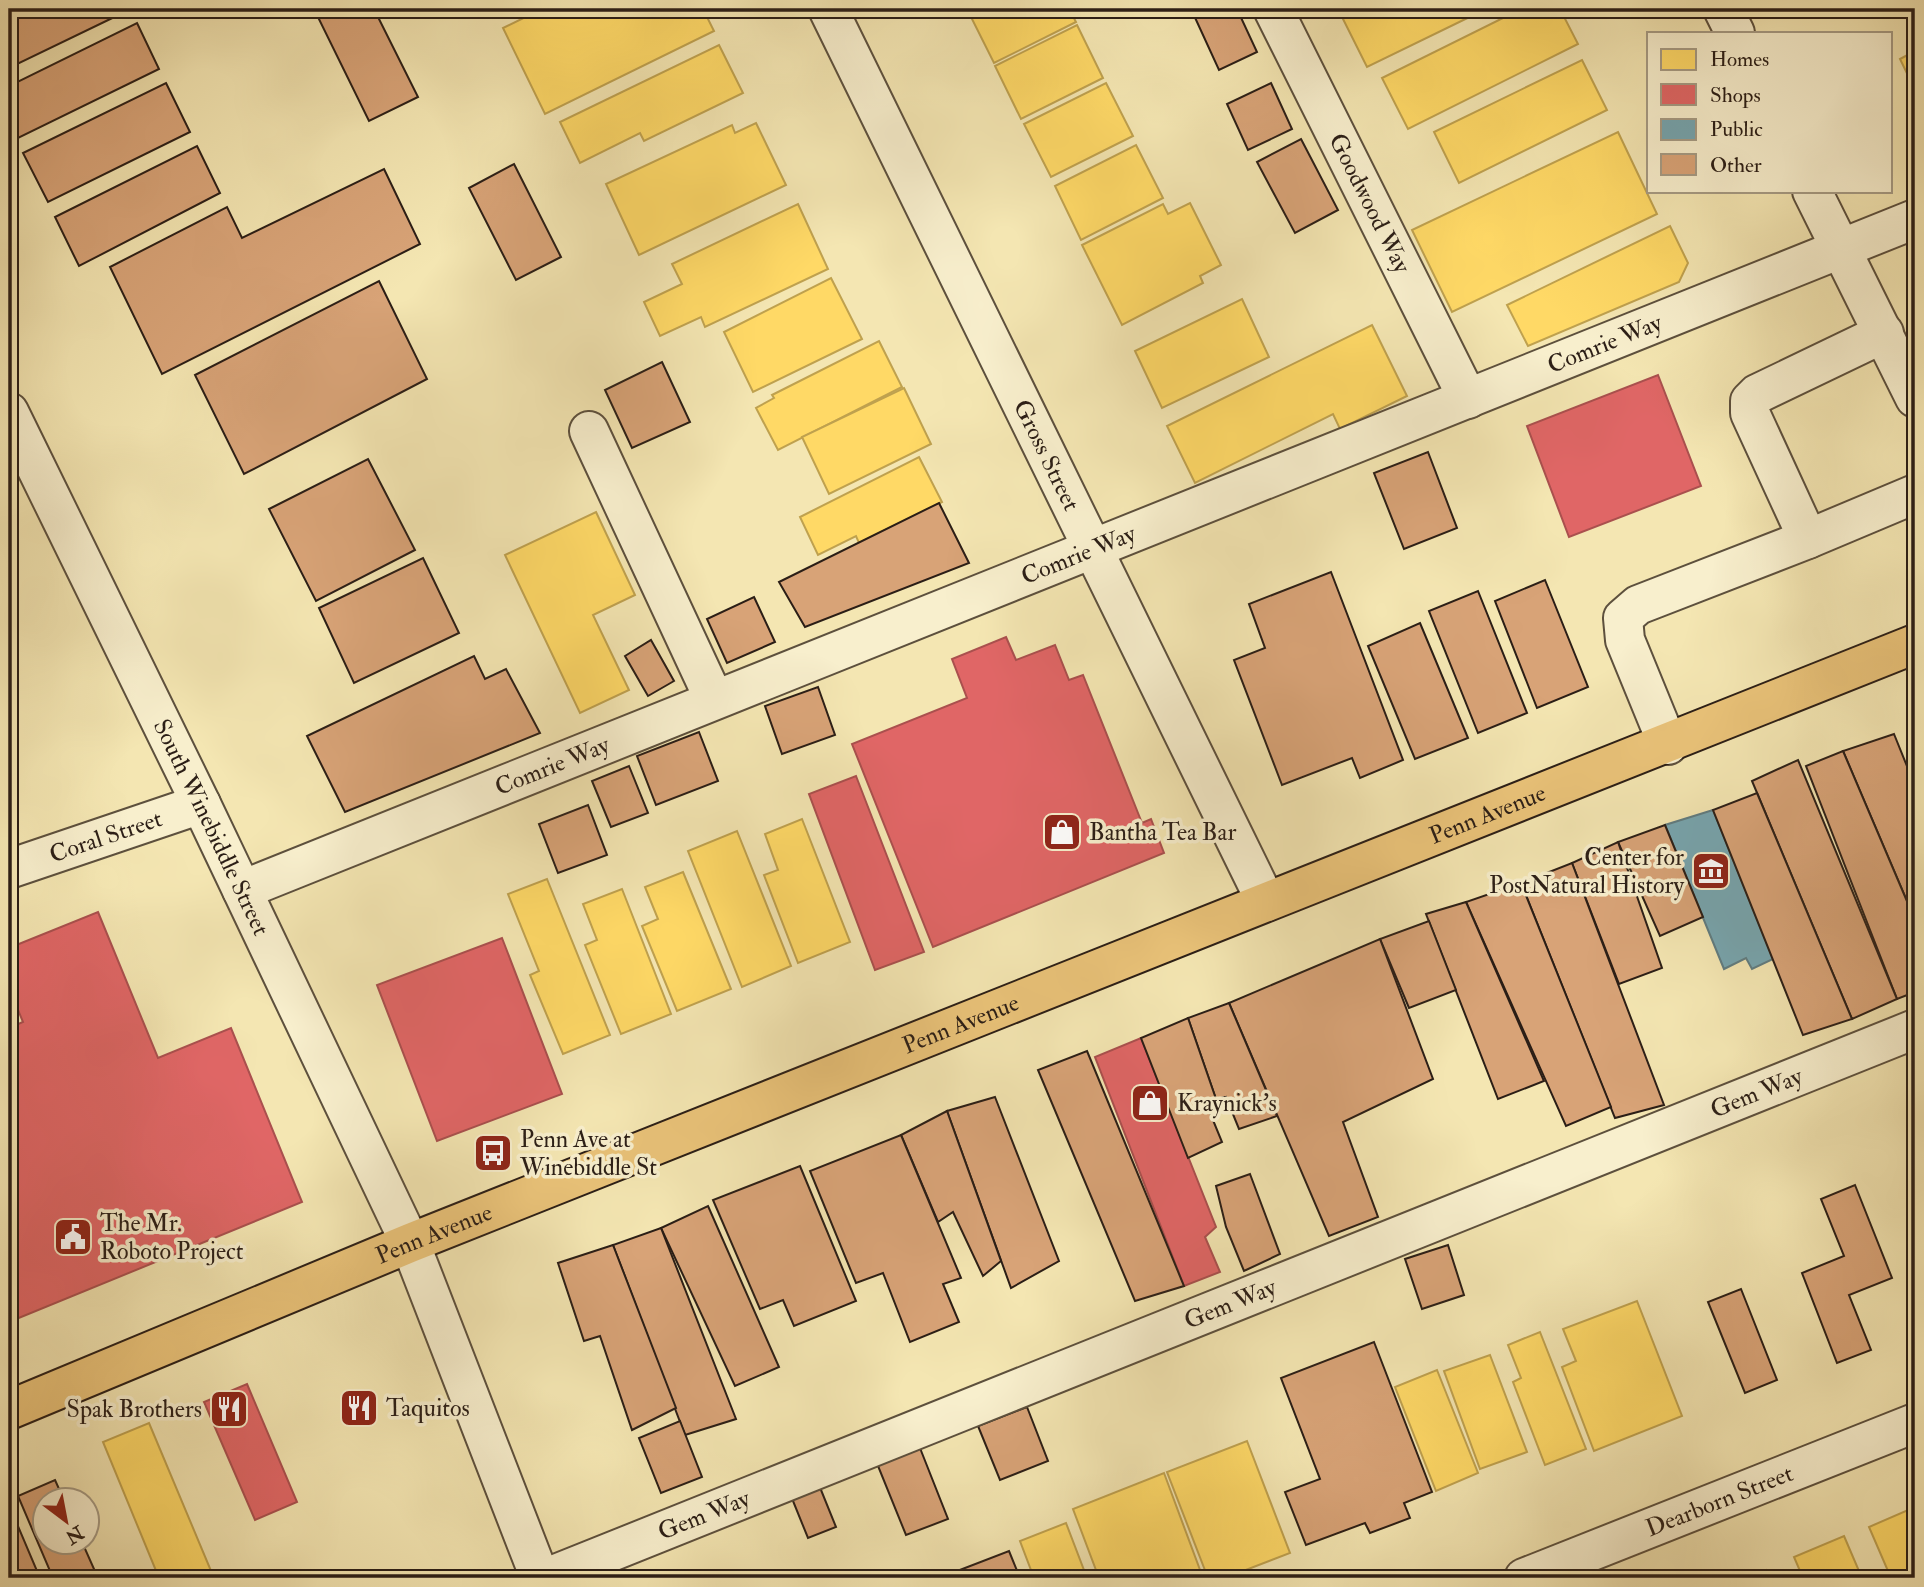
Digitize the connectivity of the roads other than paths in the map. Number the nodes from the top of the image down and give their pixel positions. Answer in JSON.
{"nodes":[{"id":1,"x":828,"y":9,"type":"edge"},
{"id":2,"x":1273,"y":9,"type":"edge"},
{"id":3,"x":1723,"y":9,"type":"edge"},
{"id":4,"x":1734,"y":32,"type":"edge"},
{"id":5,"x":1812,"y":192,"type":"edge"},
{"id":6,"x":1915,"y":219,"type":"edge"},
{"id":7,"x":1841,"y":249,"type":"junction"},
{"id":8,"x":1884,"y":333,"type":"junction"},
{"id":9,"x":1915,"y":398,"type":"edge"},
{"id":10,"x":1468,"y":399,"type":"junction"},
{"id":11,"x":9,"y":412,"type":"edge"},
{"id":12,"x":589,"y":430,"type":"dead end"},
{"id":13,"x":1915,"y":494,"type":"edge"},
{"id":14,"x":1808,"y":540,"type":"junction"},
{"id":15,"x":1094,"y":548,"type":"junction"},
{"id":16,"x":1915,"y":644,"type":"edge"},
{"id":17,"x":714,"y":699,"type":"junction"},
{"id":18,"x":1668,"y":745,"type":"junction"},
{"id":19,"x":201,"y":804,"type":"junction"},
{"id":20,"x":9,"y":869,"type":"edge"},
{"id":21,"x":242,"y":890,"type":"junction"},
{"id":22,"x":1266,"y":902,"type":"junction"},
{"id":23,"x":1915,"y":1029,"type":"edge"},
{"id":24,"x":410,"y":1244,"type":"junction"},
{"id":25,"x":9,"y":1410,"type":"edge"},
{"id":26,"x":1915,"y":1423,"type":"edge"},
{"id":27,"x":540,"y":1578,"type":"edge"},
{"id":28,"x":546,"y":1578,"type":"edge"},
{"id":29,"x":1524,"y":1578,"type":"edge"}],
"edges":[{"from":1,"to":15,"type":"street","name":"Gross Street"},
{"from":2,"to":10,"type":"street","name":"Goodwood Way"},
{"from":3,"to":4,"type":"street"},
{"from":5,"to":7,"type":"street"},
{"from":6,"to":7,"type":"street","name":"Comrie Way"},
{"from":7,"to":8,"type":"street"},
{"from":7,"to":10,"type":"street","name":"Comrie Way"},
{"from":8,"to":9,"type":"street"},
{"from":8,"to":14,"type":"street"},
{"from":10,"to":15,"type":"street","name":"Comrie Way"},
{"from":11,"to":19,"type":"street","name":"South Winebiddle Street"},
{"from":12,"to":17,"type":"street"},
{"from":13,"to":14,"type":"street"},
{"from":14,"to":18,"type":"street"},
{"from":15,"to":17,"type":"street","name":"Comrie Way"},
{"from":15,"to":22,"type":"street","name":"Gross Street"},
{"from":16,"to":18,"type":"main road","name":"Penn Avenue"},
{"from":17,"to":21,"type":"street","name":"Comrie Way"},
{"from":18,"to":22,"type":"main road","name":"Penn Avenue"},
{"from":19,"to":20,"type":"street","name":"Coral Street"},
{"from":19,"to":21,"type":"street","name":"South Winebiddle Street"},
{"from":21,"to":24,"type":"street","name":"South Winebiddle Street"},
{"from":22,"to":24,"type":"main road","name":"Penn Avenue"},
{"from":23,"to":28,"type":"street","name":"Gem Way"},
{"from":24,"to":25,"type":"main road","name":"Penn Avenue"},
{"from":24,"to":27,"type":"street","name":"South Winebiddle Street"},
{"from":26,"to":29,"type":"street","name":"Dearborn Street"}]}
